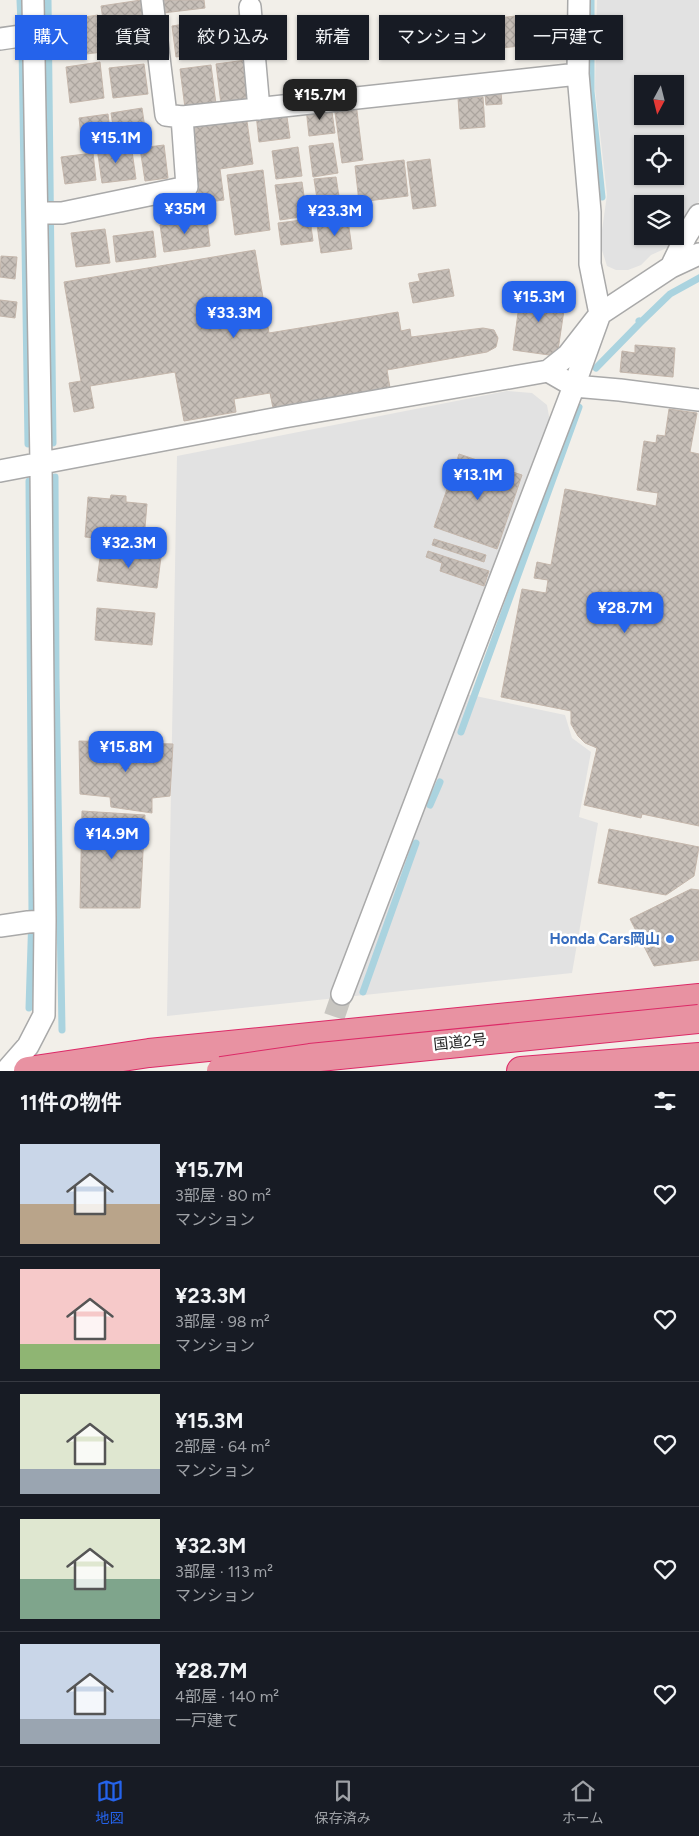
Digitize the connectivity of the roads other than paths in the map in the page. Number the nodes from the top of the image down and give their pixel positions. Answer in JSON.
{"nodes":[{"id":1,"x":33,"y":0,"type":"edge"},
{"id":2,"x":152,"y":0,"type":"edge"},
{"id":3,"x":580,"y":0,"type":"edge"},
{"id":4,"x":250,"y":7,"type":"dead end"},
{"id":5,"x":33,"y":15,"type":"edge"},
{"id":6,"x":15,"y":37,"type":"edge"},
{"id":7,"x":0,"y":39,"type":"edge"},
{"id":8,"x":36,"y":60,"type":"edge"},
{"id":9,"x":578,"y":74,"type":"junction"},
{"id":10,"x":260,"y":109,"type":"junction"},
{"id":11,"x":182,"y":117,"type":"junction"},
{"id":12,"x":47,"y":213,"type":"junction"},
{"id":13,"x":699,"y":215,"type":"edge"},
{"id":14,"x":699,"y":254,"type":"edge"},
{"id":15,"x":671,"y":267,"type":"junction"},
{"id":16,"x":600,"y":314,"type":"junction"},
{"id":17,"x":548,"y":371,"type":"junction"},
{"id":18,"x":574,"y":386,"type":"junction"},
{"id":19,"x":699,"y":400,"type":"edge"},
{"id":20,"x":41,"y":464,"type":"junction"},
{"id":21,"x":0,"y":471,"type":"edge"},
{"id":22,"x":36,"y":922,"type":"junction"},
{"id":23,"x":0,"y":926,"type":"edge"},
{"id":24,"x":342,"y":994,"type":"tunnel mouth"},
{"id":25,"x":699,"y":998,"type":"edge"},
{"id":26,"x":699,"y":1018,"type":"edge"},
{"id":27,"x":699,"y":1057,"type":"edge"},
{"id":28,"x":6,"y":1071,"type":"edge"},
{"id":29,"x":28,"y":1071,"type":"edge"},
{"id":30,"x":221,"y":1071,"type":"edge"},
{"id":31,"x":521,"y":1071,"type":"edge"}],
"edges":[{"from":1,"to":5,"type":"street"},
{"from":2,"to":11,"type":"street"},
{"from":3,"to":9,"type":"street"},
{"from":4,"to":10,"type":"street"},
{"from":6,"to":7,"type":"street"},
{"from":8,"to":12,"type":"street"},
{"from":9,"to":10,"type":"street"},
{"from":9,"to":16,"type":"street"},
{"from":10,"to":11,"type":"street"},
{"from":11,"to":12,"type":"street"},
{"from":12,"to":20,"type":"street"},
{"from":13,"to":15,"type":"street"},
{"from":14,"to":15,"type":"street"},
{"from":15,"to":16,"type":"street"},
{"from":16,"to":17,"type":"street"},
{"from":16,"to":18,"type":"street"},
{"from":17,"to":18,"type":"street"},
{"from":17,"to":20,"type":"street"},
{"from":18,"to":19,"type":"street"},
{"from":18,"to":24,"type":"street"},
{"from":20,"to":21,"type":"street"},
{"from":20,"to":22,"type":"street"},
{"from":22,"to":23,"type":"street"},
{"from":22,"to":28,"type":"street"},
{"from":25,"to":29,"type":"highway"},
{"from":26,"to":30,"type":"highway","name":"国道2号","bridge":true},
{"from":27,"to":31,"type":"highway"}]}
